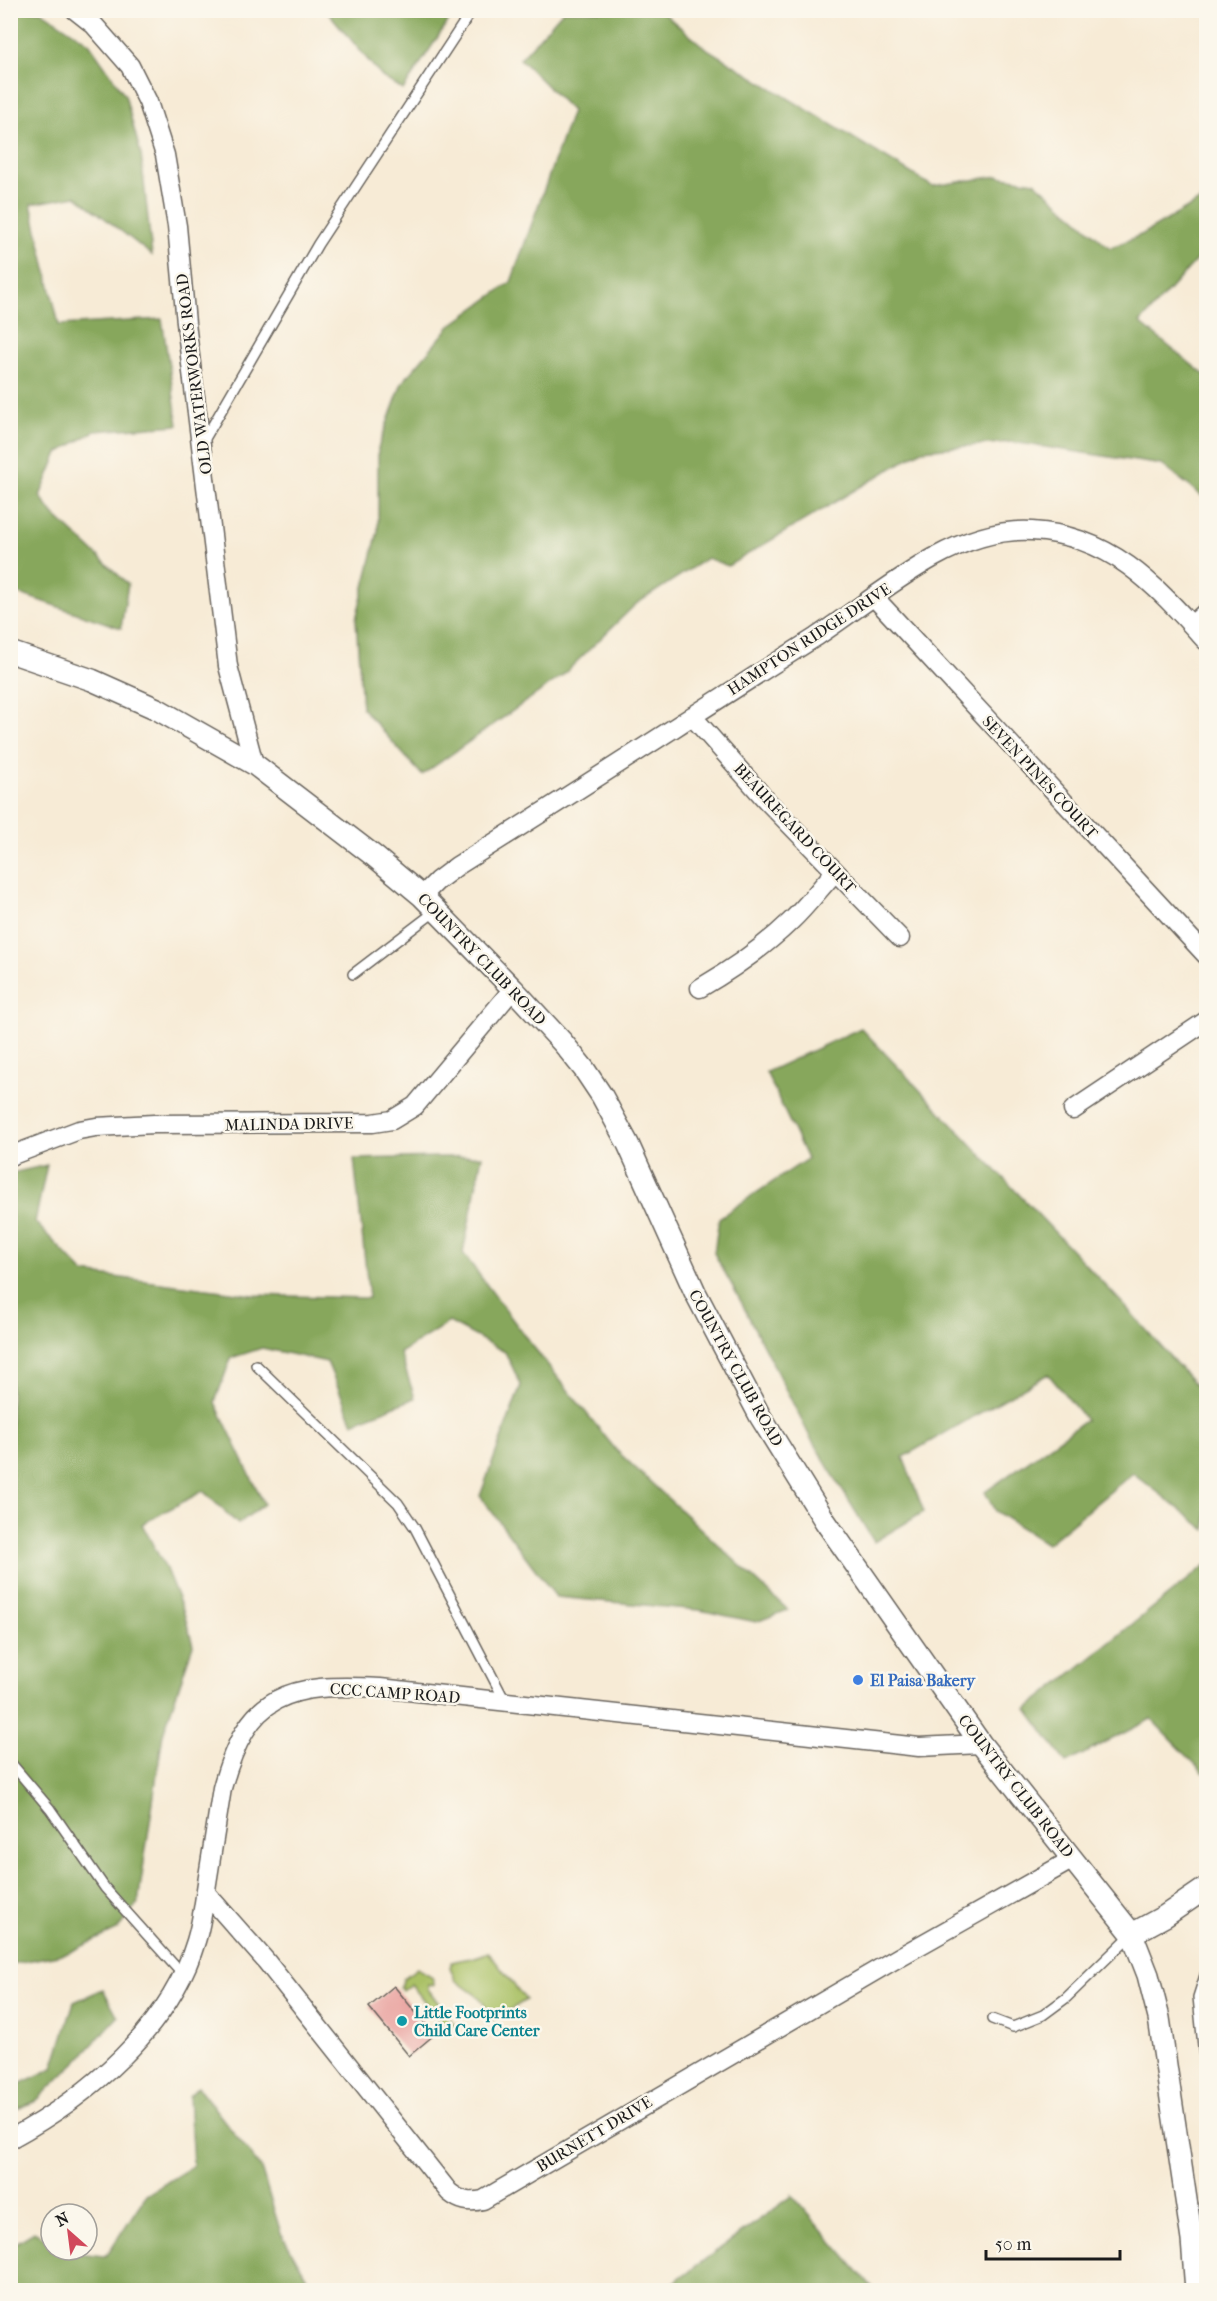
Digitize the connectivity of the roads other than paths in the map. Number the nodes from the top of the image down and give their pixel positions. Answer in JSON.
{"nodes":[{"id":1,"x":75,"y":10,"type":"edge"},
{"id":2,"x":472,"y":10,"type":"edge"},
{"id":3,"x":202,"y":444,"type":"junction"},
{"id":4,"x":874,"y":597,"type":"junction"},
{"id":5,"x":1206,"y":612,"type":"edge"},
{"id":6,"x":1192,"y":625,"type":"junction"},
{"id":7,"x":1206,"y":641,"type":"edge"},
{"id":8,"x":10,"y":652,"type":"edge"},
{"id":9,"x":692,"y":716,"type":"junction"},
{"id":10,"x":254,"y":764,"type":"junction"},
{"id":11,"x":835,"y":872,"type":"junction"},
{"id":12,"x":430,"y":903,"type":"junction"},
{"id":13,"x":900,"y":938,"type":"dead end"},
{"id":14,"x":1206,"y":955,"type":"edge"},
{"id":15,"x":353,"y":974,"type":"dead end"},
{"id":16,"x":700,"y":988,"type":"dead end"},
{"id":17,"x":513,"y":989,"type":"junction"},
{"id":18,"x":1206,"y":1021,"type":"edge"},
{"id":19,"x":1073,"y":1110,"type":"dead end"},
{"id":20,"x":10,"y":1156,"type":"edge"},
{"id":21,"x":256,"y":1365,"type":"dead end"},
{"id":22,"x":504,"y":1701,"type":"junction"},
{"id":23,"x":981,"y":1744,"type":"junction"},
{"id":24,"x":10,"y":1762,"type":"edge"},
{"id":25,"x":1072,"y":1859,"type":"junction"},
{"id":26,"x":1206,"y":1887,"type":"edge"},
{"id":27,"x":206,"y":1893,"type":"junction"},
{"id":28,"x":1132,"y":1934,"type":"junction"},
{"id":29,"x":1206,"y":1972,"type":"edge"},
{"id":30,"x":183,"y":1975,"type":"junction"},
{"id":31,"x":992,"y":2019,"type":"dead end"},
{"id":32,"x":1206,"y":2076,"type":"edge"},
{"id":33,"x":10,"y":2139,"type":"edge"},
{"id":34,"x":1196,"y":2290,"type":"edge"}],
"edges":[{"from":1,"to":3,"type":"street","name":"OLD WATERWORKS ROAD"},
{"from":2,"to":3,"type":"lane"},
{"from":3,"to":10,"type":"street","name":"OLD WATERWORKS ROAD"},
{"from":4,"to":6,"type":"street","name":"HAMPTON RIDGE DRIVE"},
{"from":4,"to":9,"type":"street","name":"HAMPTON RIDGE DRIVE"},
{"from":4,"to":14,"type":"street","name":"SEVEN PINES COURT"},
{"from":5,"to":6,"type":"street"},
{"from":6,"to":7,"type":"street","name":"HAMPTON RIDGE DRIVE"},
{"from":8,"to":10,"type":"street","name":"COUNTRY CLUB ROAD"},
{"from":9,"to":11,"type":"street","name":"BEAUREGARD COURT"},
{"from":9,"to":12,"type":"street","name":"HAMPTON RIDGE DRIVE"},
{"from":10,"to":12,"type":"street","name":"COUNTRY CLUB ROAD"},
{"from":11,"to":13,"type":"street","name":"BEAUREGARD COURT"},
{"from":11,"to":16,"type":"street"},
{"from":12,"to":15,"type":"lane"},
{"from":12,"to":17,"type":"street","name":"COUNTRY CLUB ROAD"},
{"from":17,"to":20,"type":"street","name":"MALINDA DRIVE"},
{"from":17,"to":23,"type":"street","name":"COUNTRY CLUB ROAD"},
{"from":18,"to":19,"type":"street"},
{"from":21,"to":22,"type":"lane"},
{"from":22,"to":23,"type":"street","name":"CCC CAMP ROAD"},
{"from":22,"to":27,"type":"street","name":"CCC CAMP ROAD"},
{"from":23,"to":25,"type":"street","name":"COUNTRY CLUB ROAD"},
{"from":24,"to":30,"type":"lane"},
{"from":25,"to":27,"type":"street","name":"BURNETT DRIVE"},
{"from":25,"to":28,"type":"street","name":"COUNTRY CLUB ROAD"},
{"from":26,"to":28,"type":"street"},
{"from":27,"to":30,"type":"street","name":"CCC CAMP ROAD"},
{"from":28,"to":31,"type":"lane"},
{"from":28,"to":34,"type":"street","name":"COUNTRY CLUB ROAD"},
{"from":29,"to":32,"type":"lane"},
{"from":30,"to":33,"type":"street","name":"CCC CAMP ROAD"}]}
